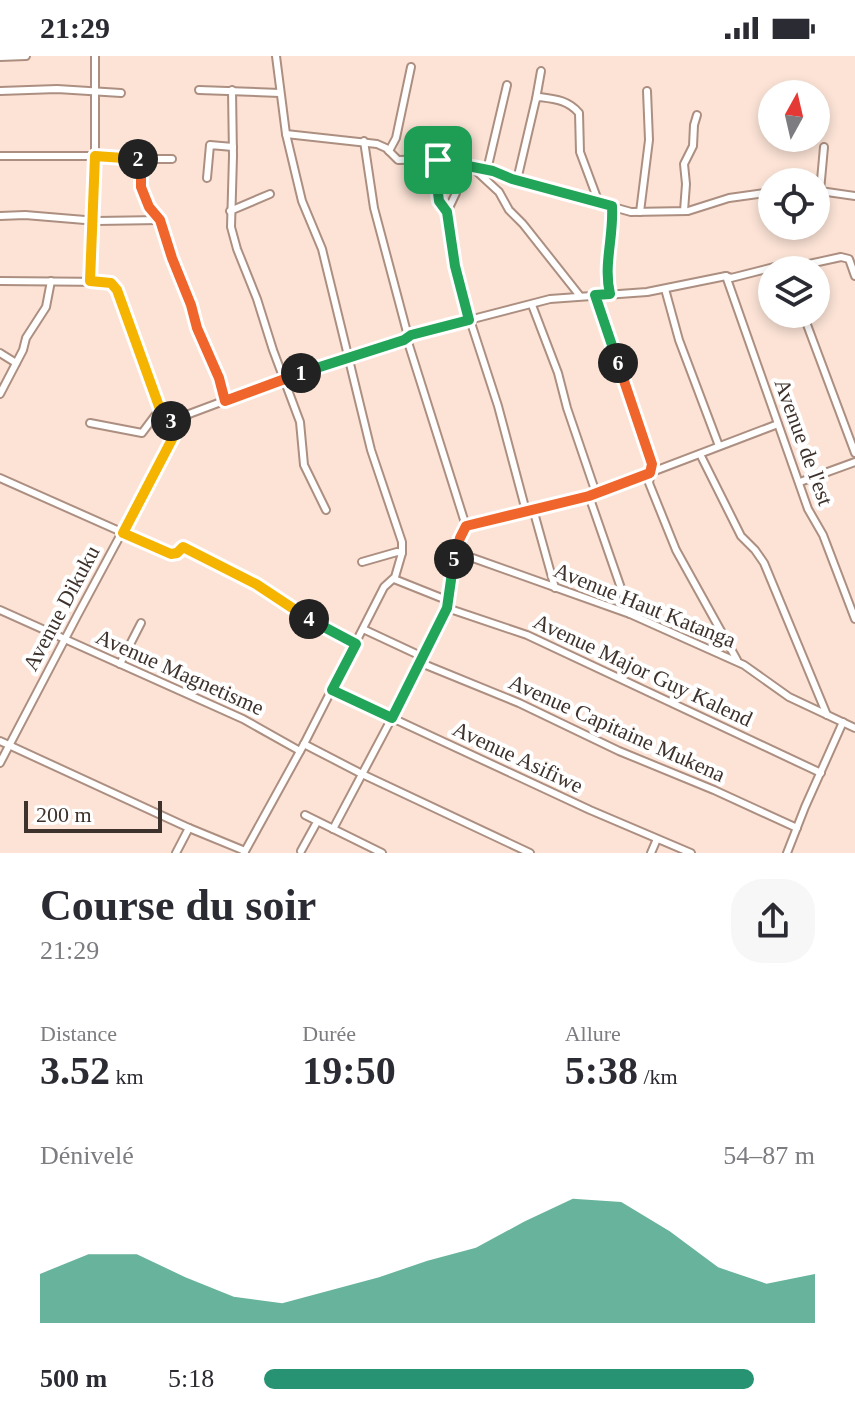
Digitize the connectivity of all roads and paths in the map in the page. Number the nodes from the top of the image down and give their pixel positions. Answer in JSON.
{"nodes":[{"id":1,"x":26,"y":56,"type":"edge"},
{"id":2,"x":95,"y":56,"type":"edge"},
{"id":3,"x":276,"y":56,"type":"edge"},
{"id":4,"x":0,"y":57,"type":"edge"},
{"id":5,"x":411,"y":67,"type":"dead end"},
{"id":6,"x":541,"y":71,"type":"dead end"},
{"id":7,"x":507,"y":85,"type":"dead end"},
{"id":8,"x":199,"y":90,"type":"dead end"},
{"id":9,"x":232,"y":90,"type":"junction"},
{"id":10,"x":0,"y":91,"type":"edge"},
{"id":11,"x":647,"y":91,"type":"dead end"},
{"id":12,"x":95,"y":92,"type":"junction"},
{"id":13,"x":121,"y":93,"type":"dead end"},
{"id":14,"x":280,"y":93,"type":"junction"},
{"id":15,"x":536,"y":99,"type":"junction"},
{"id":16,"x":697,"y":115,"type":"dead end"},
{"id":17,"x":286,"y":134,"type":"junction"},
{"id":18,"x":364,"y":141,"type":"junction"},
{"id":19,"x":233,"y":147,"type":"junction"},
{"id":20,"x":389,"y":151,"type":"junction"},
{"id":21,"x":0,"y":156,"type":"edge"},
{"id":22,"x":95,"y":156,"type":"junction"},
{"id":23,"x":141,"y":159,"type":"junction"},
{"id":24,"x":172,"y":159,"type":"dead end"},
{"id":25,"x":438,"y":160,"type":"junction"},
{"id":26,"x":455,"y":164,"type":"junction"},
{"id":27,"x":472,"y":167,"type":"junction"},
{"id":28,"x":487,"y":170,"type":"junction"},
{"id":29,"x":207,"y":178,"type":"dead end"},
{"id":30,"x":517,"y":180,"type":"junction"},
{"id":31,"x":830,"y":193,"type":"edge"},
{"id":32,"x":270,"y":194,"type":"dead end"},
{"id":33,"x":758,"y":194,"type":"edge"},
{"id":34,"x":855,"y":196,"type":"edge"},
{"id":35,"x":599,"y":203,"type":"junction"},
{"id":36,"x":612,"y":206,"type":"junction"},
{"id":37,"x":230,"y":211,"type":"junction"},
{"id":38,"x":684,"y":211,"type":"junction"},
{"id":39,"x":447,"y":212,"type":"junction"},
{"id":40,"x":640,"y":212,"type":"junction"},
{"id":41,"x":0,"y":216,"type":"edge"},
{"id":42,"x":160,"y":220,"type":"junction"},
{"id":43,"x":93,"y":221,"type":"junction"},
{"id":44,"x":830,"y":260,"type":"edge"},
{"id":45,"x":758,"y":271,"type":"edge"},
{"id":46,"x":726,"y":276,"type":"junction"},
{"id":47,"x":855,"y":276,"type":"edge"},
{"id":48,"x":0,"y":281,"type":"edge"},
{"id":49,"x":51,"y":281,"type":"junction"},
{"id":50,"x":90,"y":281,"type":"junction"},
{"id":51,"x":665,"y":289,"type":"junction"},
{"id":52,"x":610,"y":294,"type":"junction"},
{"id":53,"x":595,"y":295,"type":"junction"},
{"id":54,"x":580,"y":296,"type":"junction"},
{"id":55,"x":532,"y":305,"type":"junction"},
{"id":56,"x":469,"y":320,"type":"junction"},
{"id":57,"x":808,"y":328,"type":"edge"},
{"id":58,"x":407,"y":338,"type":"junction"},
{"id":59,"x":0,"y":353,"type":"edge"},
{"id":60,"x":348,"y":358,"type":"junction"},
{"id":61,"x":16,"y":363,"type":"junction"},
{"id":62,"x":285,"y":378,"type":"junction"},
{"id":63,"x":0,"y":394,"type":"edge"},
{"id":64,"x":225,"y":401,"type":"junction"},
{"id":65,"x":160,"y":409,"type":"junction"},
{"id":66,"x":90,"y":423,"type":"dead end"},
{"id":67,"x":778,"y":424,"type":"junction"},
{"id":68,"x":179,"y":426,"type":"junction"},
{"id":69,"x":719,"y":446,"type":"junction"},
{"id":70,"x":855,"y":453,"type":"edge"},
{"id":71,"x":700,"y":454,"type":"junction"},
{"id":72,"x":855,"y":462,"type":"edge"},
{"id":73,"x":650,"y":473,"type":"junction"},
{"id":74,"x":0,"y":478,"type":"edge"},
{"id":75,"x":800,"y":482,"type":"junction"},
{"id":76,"x":592,"y":494,"type":"junction"},
{"id":77,"x":326,"y":510,"type":"dead end"},
{"id":78,"x":530,"y":510,"type":"junction"},
{"id":79,"x":466,"y":526,"type":"junction"},
{"id":80,"x":123,"y":533,"type":"junction"},
{"id":81,"x":456,"y":552,"type":"junction"},
{"id":82,"x":402,"y":553,"type":"junction"},
{"id":83,"x":362,"y":562,"type":"dead end"},
{"id":84,"x":394,"y":579,"type":"junction"},
{"id":85,"x":555,"y":588,"type":"junction"},
{"id":86,"x":448,"y":604,"type":"junction"},
{"id":87,"x":0,"y":610,"type":"edge"},
{"id":88,"x":630,"y":614,"type":"junction"},
{"id":89,"x":855,"y":619,"type":"edge"},
{"id":90,"x":141,"y":623,"type":"dead end"},
{"id":91,"x":363,"y":629,"type":"junction"},
{"id":92,"x":64,"y":639,"type":"junction"},
{"id":93,"x":356,"y":644,"type":"junction"},
{"id":94,"x":422,"y":660,"type":"junction"},
{"id":95,"x":738,"y":662,"type":"junction"},
{"id":96,"x":120,"y":664,"type":"junction"},
{"id":97,"x":332,"y":690,"type":"junction"},
{"id":98,"x":827,"y":715,"type":"junction"},
{"id":99,"x":392,"y":718,"type":"junction"},
{"id":100,"x":843,"y":722,"type":"junction"},
{"id":101,"x":855,"y":728,"type":"edge"},
{"id":102,"x":0,"y":741,"type":"edge"},
{"id":103,"x":9,"y":746,"type":"junction"},
{"id":104,"x":302,"y":747,"type":"junction"},
{"id":105,"x":0,"y":763,"type":"edge"},
{"id":106,"x":821,"y":773,"type":"junction"},
{"id":107,"x":362,"y":774,"type":"junction"},
{"id":108,"x":305,"y":815,"type":"dead end"},
{"id":109,"x":317,"y":822,"type":"junction"},
{"id":110,"x":189,"y":828,"type":"junction"},
{"id":111,"x":797,"y":828,"type":"junction"},
{"id":112,"x":333,"y":829,"type":"junction"},
{"id":113,"x":657,"y":839,"type":"junction"},
{"id":114,"x":301,"y":851,"type":"dead end"},
{"id":115,"x":244,"y":852,"type":"edge"},
{"id":116,"x":176,"y":853,"type":"edge"},
{"id":117,"x":382,"y":853,"type":"edge"},
{"id":118,"x":530,"y":853,"type":"edge"},
{"id":119,"x":651,"y":853,"type":"edge"},
{"id":120,"x":691,"y":853,"type":"edge"},
{"id":121,"x":787,"y":853,"type":"edge"}],
"edges":[{"from":1,"to":4,"type":"street"},
{"from":2,"to":12,"type":"street"},
{"from":3,"to":14,"type":"street"},
{"from":5,"to":20,"type":"street"},
{"from":6,"to":15,"type":"street"},
{"from":7,"to":28,"type":"street"},
{"from":8,"to":9,"type":"street"},
{"from":9,"to":14,"type":"street"},
{"from":9,"to":19,"type":"street"},
{"from":10,"to":12,"type":"street"},
{"from":11,"to":40,"type":"street"},
{"from":12,"to":13,"type":"street"},
{"from":12,"to":22,"type":"street"},
{"from":14,"to":17,"type":"street"},
{"from":15,"to":30,"type":"street"},
{"from":15,"to":35,"type":"street"},
{"from":16,"to":38,"type":"street"},
{"from":17,"to":18,"type":"street"},
{"from":17,"to":60,"type":"street"},
{"from":18,"to":20,"type":"street"},
{"from":18,"to":58,"type":"street"},
{"from":19,"to":29,"type":"street"},
{"from":19,"to":37,"type":"street"},
{"from":20,"to":25,"type":"street"},
{"from":21,"to":22,"type":"street"},
{"from":22,"to":23,"type":"street"},
{"from":22,"to":43,"type":"street"},
{"from":23,"to":24,"type":"street"},
{"from":23,"to":42,"type":"street"},
{"from":25,"to":26,"type":"street"},
{"from":25,"to":39,"type":"street"},
{"from":26,"to":27,"type":"street"},
{"from":26,"to":39,"type":"street"},
{"from":27,"to":28,"type":"street"},
{"from":27,"to":54,"type":"street"},
{"from":28,"to":30,"type":"street"},
{"from":30,"to":35,"type":"street"},
{"from":31,"to":34,"type":"street"},
{"from":32,"to":37,"type":"street"},
{"from":33,"to":38,"type":"street"},
{"from":35,"to":36,"type":"street"},
{"from":36,"to":40,"type":"street"},
{"from":36,"to":52,"type":"street"},
{"from":37,"to":62,"type":"street"},
{"from":38,"to":40,"type":"street"},
{"from":39,"to":56,"type":"street"},
{"from":41,"to":43,"type":"street"},
{"from":42,"to":43,"type":"street"},
{"from":42,"to":64,"type":"street"},
{"from":43,"to":50,"type":"street"},
{"from":44,"to":47,"type":"street"},
{"from":45,"to":46,"type":"street"},
{"from":46,"to":51,"type":"street"},
{"from":46,"to":67,"type":"street","name":"Avenue de l'est"},
{"from":48,"to":49,"type":"street"},
{"from":49,"to":50,"type":"street"},
{"from":49,"to":61,"type":"street"},
{"from":50,"to":65,"type":"street"},
{"from":51,"to":52,"type":"street"},
{"from":51,"to":69,"type":"street"},
{"from":52,"to":53,"type":"street"},
{"from":53,"to":54,"type":"street"},
{"from":53,"to":73,"type":"street"},
{"from":54,"to":55,"type":"street"},
{"from":55,"to":56,"type":"street"},
{"from":55,"to":76,"type":"street"},
{"from":56,"to":58,"type":"street"},
{"from":56,"to":78,"type":"street"},
{"from":57,"to":70,"type":"street"},
{"from":58,"to":60,"type":"street"},
{"from":58,"to":79,"type":"street"},
{"from":59,"to":61,"type":"street"},
{"from":60,"to":62,"type":"street"},
{"from":60,"to":82,"type":"street"},
{"from":61,"to":63,"type":"street"},
{"from":62,"to":64,"type":"street"},
{"from":62,"to":77,"type":"street"},
{"from":64,"to":68,"type":"street"},
{"from":65,"to":66,"type":"street"},
{"from":65,"to":68,"type":"street"},
{"from":67,"to":69,"type":"street"},
{"from":67,"to":75,"type":"street","name":"Avenue de l'est"},
{"from":68,"to":80,"type":"street","name":"Avenue Dikuku"},
{"from":69,"to":71,"type":"street"},
{"from":71,"to":73,"type":"street"},
{"from":71,"to":98,"type":"street"},
{"from":72,"to":75,"type":"street"},
{"from":73,"to":76,"type":"street"},
{"from":73,"to":95,"type":"street"},
{"from":74,"to":80,"type":"street"},
{"from":75,"to":89,"type":"street","name":"Avenue de l'est"},
{"from":76,"to":78,"type":"street"},
{"from":76,"to":88,"type":"street"},
{"from":78,"to":79,"type":"street"},
{"from":78,"to":85,"type":"street"},
{"from":79,"to":81,"type":"street"},
{"from":80,"to":92,"type":"street","name":"Avenue Dikuku"},
{"from":80,"to":93,"type":"street"},
{"from":81,"to":85,"type":"street","name":"Avenue Haut Katanga"},
{"from":81,"to":86,"type":"street"},
{"from":82,"to":83,"type":"street"},
{"from":82,"to":84,"type":"street"},
{"from":84,"to":86,"type":"street","name":"Avenue Major Guy Kalend"},
{"from":84,"to":91,"type":"street"},
{"from":85,"to":88,"type":"street","name":"Avenue Haut Katanga"},
{"from":86,"to":94,"type":"street"},
{"from":86,"to":106,"type":"street","name":"Avenue Major Guy Kalend"},
{"from":87,"to":92,"type":"street","name":"Avenue Magnetisme"},
{"from":88,"to":95,"type":"street","name":"Avenue Haut Katanga"},
{"from":90,"to":96,"type":"street"},
{"from":91,"to":93,"type":"street"},
{"from":91,"to":94,"type":"street","name":"Avenue Capitaine Mukena"},
{"from":92,"to":96,"type":"street","name":"Avenue Magnetisme"},
{"from":92,"to":103,"type":"street","name":"Avenue Dikuku"},
{"from":93,"to":97,"type":"street"},
{"from":94,"to":99,"type":"street"},
{"from":94,"to":111,"type":"street","name":"Avenue Capitaine Mukena"},
{"from":95,"to":98,"type":"street","name":"Avenue Haut Katanga"},
{"from":96,"to":104,"type":"street","name":"Avenue Magnetisme"},
{"from":97,"to":99,"type":"street","name":"Avenue Asifiwe"},
{"from":97,"to":104,"type":"street"},
{"from":98,"to":100,"type":"street","name":"Avenue Haut Katanga"},
{"from":99,"to":107,"type":"street"},
{"from":99,"to":113,"type":"street","name":"Avenue Asifiwe"},
{"from":100,"to":101,"type":"street","name":"Avenue Haut Katanga"},
{"from":100,"to":106,"type":"street"},
{"from":102,"to":103,"type":"street"},
{"from":103,"to":105,"type":"street","name":"Avenue Dikuku"},
{"from":103,"to":110,"type":"street"},
{"from":104,"to":107,"type":"street","name":"Avenue Magnetisme"},
{"from":104,"to":115,"type":"street"},
{"from":106,"to":111,"type":"street"},
{"from":107,"to":112,"type":"street"},
{"from":107,"to":118,"type":"street","name":"Avenue Magnetisme"},
{"from":108,"to":109,"type":"street"},
{"from":109,"to":112,"type":"street"},
{"from":109,"to":114,"type":"street"},
{"from":110,"to":115,"type":"street"},
{"from":110,"to":116,"type":"street"},
{"from":111,"to":121,"type":"street"},
{"from":112,"to":117,"type":"street"},
{"from":113,"to":119,"type":"street"},
{"from":113,"to":120,"type":"street","name":"Avenue Asifiwe"}]}
